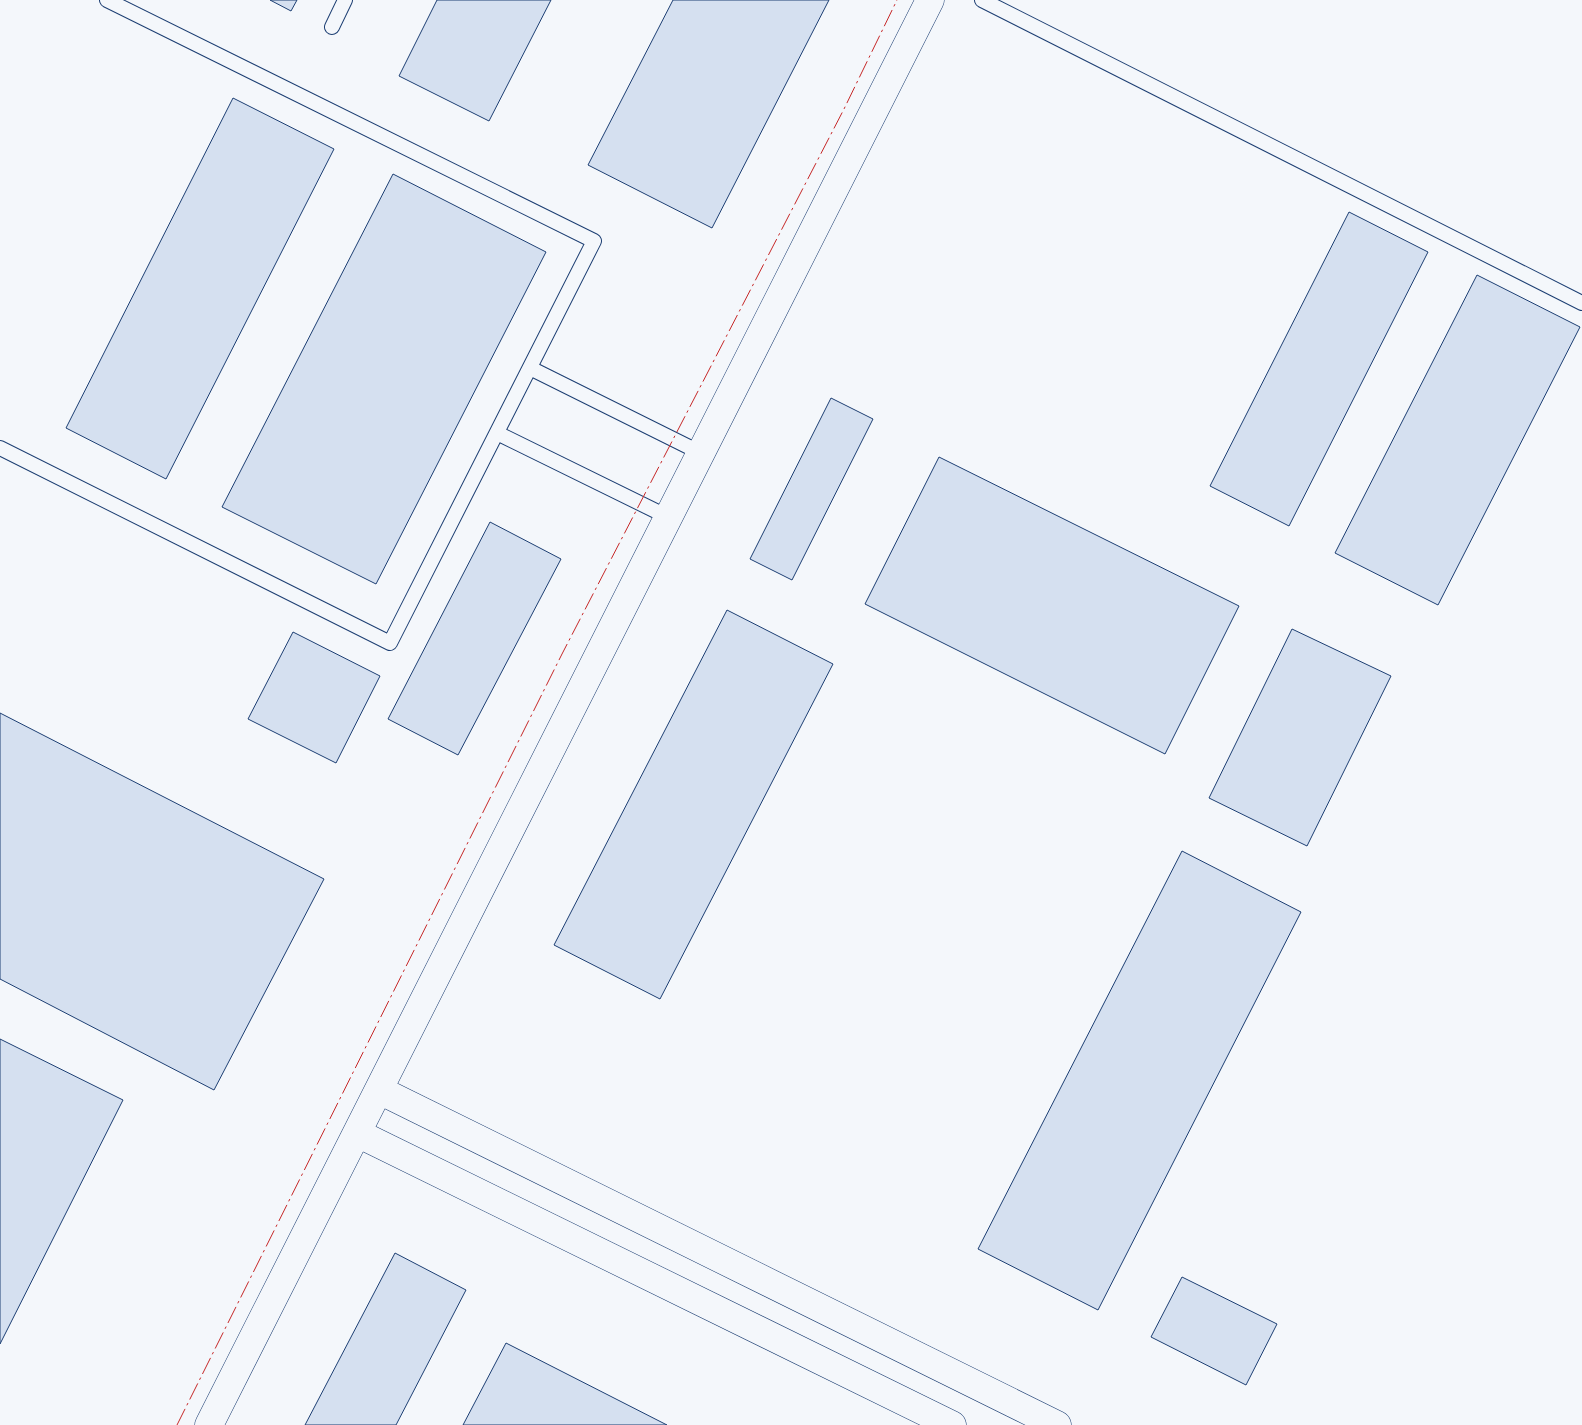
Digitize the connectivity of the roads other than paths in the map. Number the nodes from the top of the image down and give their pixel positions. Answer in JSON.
{"nodes":[{"id":1,"x":107,"y":0,"type":"edge"},
{"id":2,"x":345,"y":0,"type":"edge"},
{"id":3,"x":930,"y":0,"type":"edge"},
{"id":4,"x":982,"y":0,"type":"edge"},
{"id":5,"x":332,"y":27,"type":"dead end"},
{"id":6,"x":1582,"y":303,"type":"edge"},
{"id":7,"x":530,"y":368,"type":"junction"},
{"id":8,"x":497,"y":433,"type":"junction"},
{"id":9,"x":0,"y":448,"type":"edge"},
{"id":10,"x":701,"y":453,"type":"junction"},
{"id":11,"x":668,"y":517,"type":"junction"},
{"id":12,"x":379,"y":1090,"type":"junction"},
{"id":13,"x":357,"y":1132,"type":"junction"},
{"id":14,"x":209,"y":1425,"type":"edge"},
{"id":15,"x":952,"y":1425,"type":"edge"},
{"id":16,"x":1058,"y":1425,"type":"edge"}],
"edges":[{"from":1,"to":7,"type":"lane"},
{"from":2,"to":5,"type":"lane"},
{"from":3,"to":10,"type":"street"},
{"from":4,"to":6,"type":"lane"},
{"from":7,"to":8,"type":"lane"},
{"from":7,"to":10,"type":"lane"},
{"from":8,"to":9,"type":"lane"},
{"from":8,"to":11,"type":"lane"},
{"from":10,"to":11,"type":"street"},
{"from":11,"to":12,"type":"street"},
{"from":12,"to":13,"type":"street"},
{"from":12,"to":16,"type":"street"},
{"from":13,"to":14,"type":"street"},
{"from":13,"to":15,"type":"street"}]}
